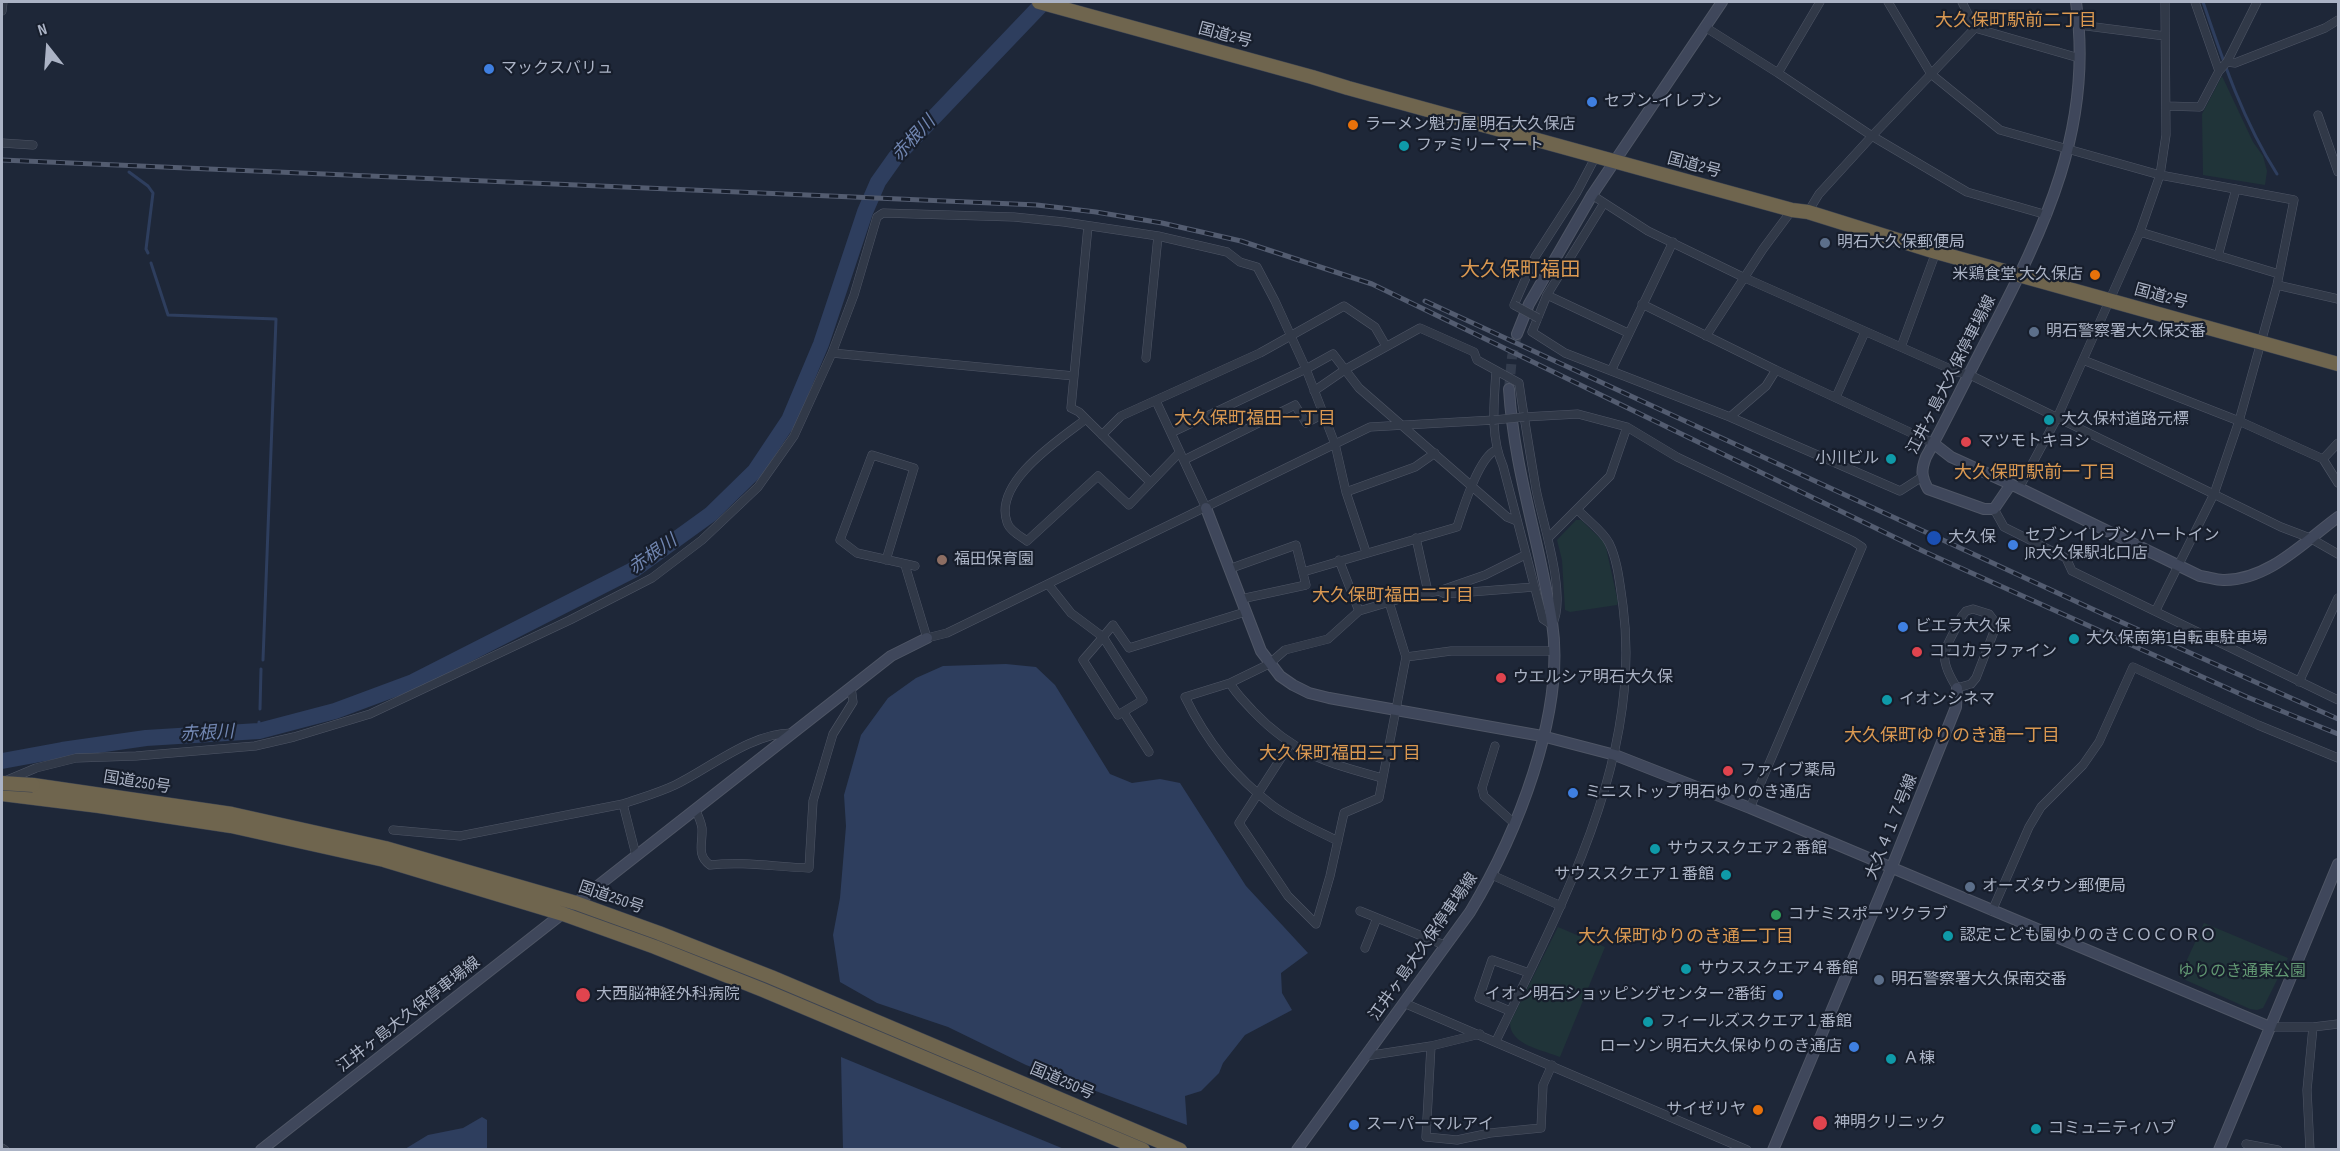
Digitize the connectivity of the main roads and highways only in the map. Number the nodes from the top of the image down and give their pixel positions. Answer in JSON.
{"nodes":[{"id":1,"x":1046,"y":3,"type":"edge"},
{"id":2,"x":2338,"y":364,"type":"edge"},
{"id":3,"x":2,"y":783,"type":"edge"},
{"id":4,"x":29,"y":791,"type":"junction"},
{"id":5,"x":2,"y":794,"type":"edge"},
{"id":6,"x":1143,"y":1149,"type":"edge"},
{"id":7,"x":1179,"y":1149,"type":"edge"}],
"edges":[{"from":1,"to":2,"type":"highway","name":"国道2号"},
{"from":3,"to":4,"type":"highway","name":"国道250号","bridge":true},
{"from":4,"to":5,"type":"highway","name":"国道250号"},
{"from":4,"to":6,"type":"highway","name":"国道250号"},
{"from":4,"to":7,"type":"highway","name":"国道250号"}]}
